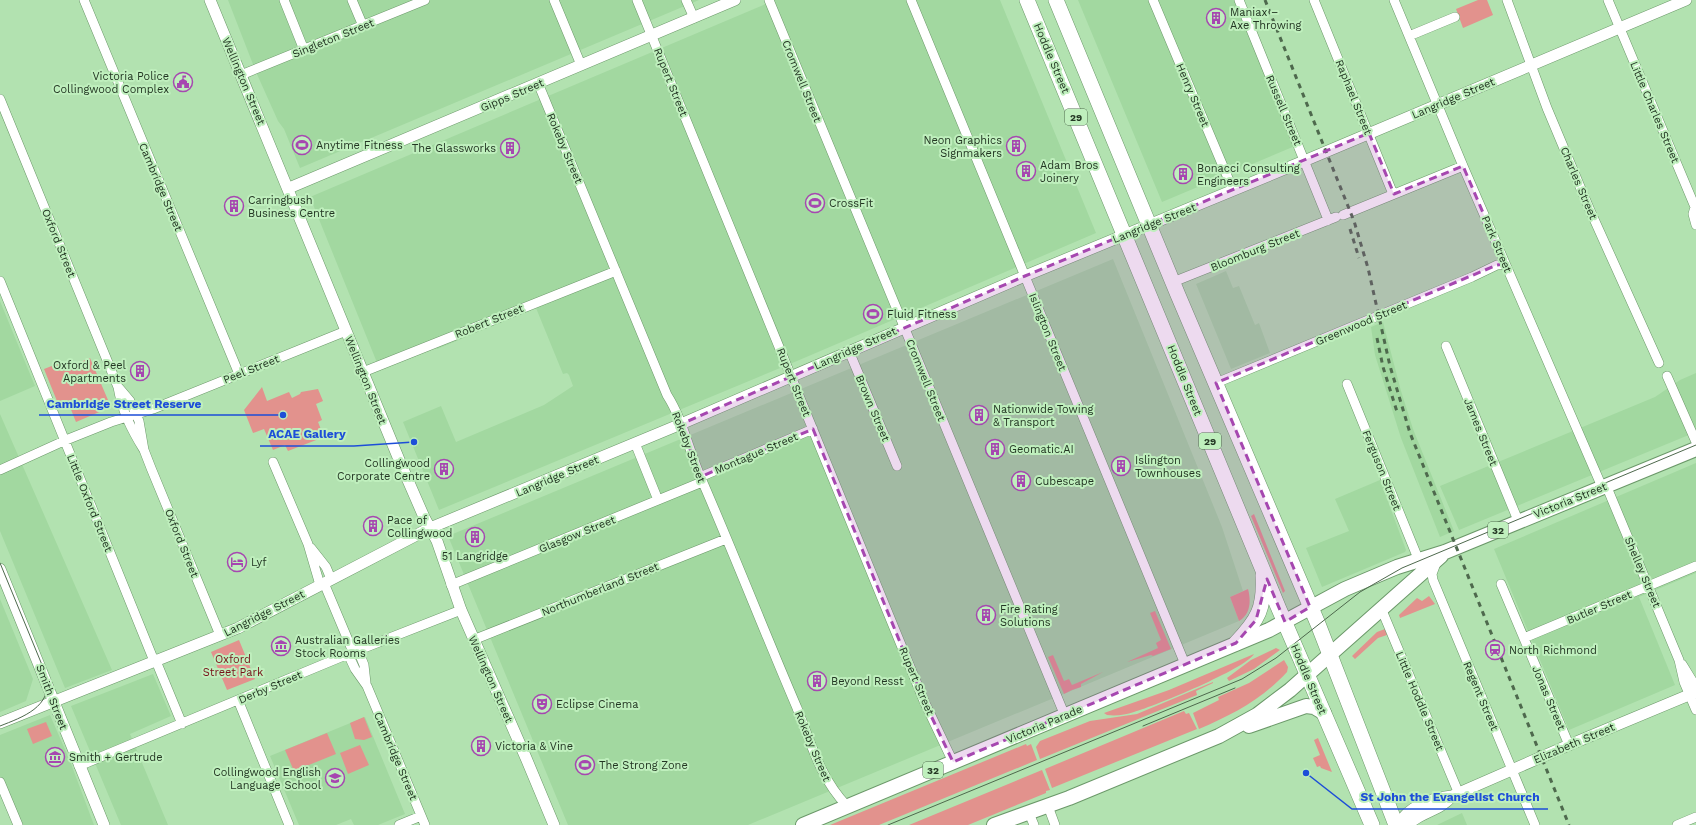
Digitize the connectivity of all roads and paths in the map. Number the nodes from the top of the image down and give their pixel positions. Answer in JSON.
{"nodes":[{"id":1,"x":84,"y":0,"type":"edge"},
{"id":2,"x":210,"y":0,"type":"edge"},
{"id":3,"x":284,"y":0,"type":"edge"},
{"id":4,"x":352,"y":0,"type":"edge"},
{"id":5,"x":426,"y":0,"type":"edge"},
{"id":6,"x":554,"y":0,"type":"edge"},
{"id":7,"x":638,"y":0,"type":"edge"},
{"id":8,"x":686,"y":0,"type":"edge"},
{"id":9,"x":735,"y":0,"type":"edge"},
{"id":10,"x":769,"y":0,"type":"edge"},
{"id":11,"x":911,"y":0,"type":"edge"},
{"id":12,"x":1028,"y":0,"type":"edge"},
{"id":13,"x":1056,"y":0,"type":"edge"},
{"id":14,"x":1153,"y":0,"type":"edge"},
{"id":15,"x":1239,"y":0,"type":"edge"},
{"id":16,"x":1314,"y":0,"type":"edge"},
{"id":17,"x":1394,"y":0,"type":"edge"},
{"id":18,"x":1608,"y":0,"type":"edge"},
{"id":19,"x":1686,"y":0,"type":"edge"},
{"id":20,"x":1509,"y":1,"type":"edge"},
{"id":21,"x":1455,"y":17,"type":"dead end"},
{"id":22,"x":694,"y":18,"type":"junction"},
{"id":23,"x":363,"y":26,"type":"junction"},
{"id":24,"x":1619,"y":28,"type":"junction"},
{"id":25,"x":652,"y":35,"type":"junction"},
{"id":26,"x":1409,"y":36,"type":"junction"},
{"id":27,"x":304,"y":50,"type":"junction"},
{"id":28,"x":581,"y":65,"type":"junction"},
{"id":29,"x":1530,"y":65,"type":"junction"},
{"id":30,"x":241,"y":75,"type":"junction"},
{"id":31,"x":538,"y":83,"type":"junction"},
{"id":32,"x":0,"y":99,"type":"edge"},
{"id":33,"x":1437,"y":105,"type":"junction"},
{"id":34,"x":1369,"y":133,"type":"junction"},
{"id":35,"x":1304,"y":161,"type":"junction"},
{"id":36,"x":1463,"y":166,"type":"junction"},
{"id":37,"x":289,"y":188,"type":"junction"},
{"id":38,"x":1233,"y":190,"type":"junction"},
{"id":39,"x":1394,"y":194,"type":"junction"},
{"id":40,"x":1695,"y":207,"type":"edge"},
{"id":41,"x":1327,"y":221,"type":"junction"},
{"id":42,"x":1149,"y":225,"type":"junction"},
{"id":43,"x":1696,"y":225,"type":"edge"},
{"id":44,"x":1125,"y":234,"type":"junction"},
{"id":45,"x":1505,"y":264,"type":"junction"},
{"id":46,"x":616,"y":271,"type":"junction"},
{"id":47,"x":1025,"y":276,"type":"junction"},
{"id":48,"x":0,"y":281,"type":"edge"},
{"id":49,"x":1173,"y":282,"type":"junction"},
{"id":50,"x":904,"y":327,"type":"junction"},
{"id":51,"x":346,"y":331,"type":"junction"},
{"id":52,"x":1446,"y":346,"type":"dead end"},
{"id":53,"x":849,"y":351,"type":"junction"},
{"id":54,"x":1659,"y":363,"type":"dead end"},
{"id":55,"x":363,"y":372,"type":"junction"},
{"id":56,"x":238,"y":374,"type":"junction"},
{"id":57,"x":792,"y":376,"type":"junction"},
{"id":58,"x":1667,"y":376,"type":"dead end"},
{"id":59,"x":1216,"y":383,"type":"junction"},
{"id":60,"x":1347,"y":384,"type":"dead end"},
{"id":61,"x":118,"y":387,"type":"junction"},
{"id":62,"x":136,"y":414,"type":"junction"},
{"id":63,"x":126,"y":418,"type":"junction"},
{"id":64,"x":681,"y":424,"type":"junction"},
{"id":65,"x":813,"y":428,"type":"junction"},
{"id":66,"x":66,"y":440,"type":"junction"},
{"id":67,"x":1696,"y":442,"type":"edge"},
{"id":68,"x":635,"y":443,"type":"junction"},
{"id":69,"x":1696,"y":449,"type":"edge"},
{"id":70,"x":144,"y":450,"type":"junction"},
{"id":71,"x":274,"y":462,"type":"dead end"},
{"id":72,"x":897,"y":466,"type":"dead end"},
{"id":73,"x":0,"y":470,"type":"edge"},
{"id":74,"x":701,"y":479,"type":"junction"},
{"id":75,"x":1604,"y":486,"type":"junction"},
{"id":76,"x":658,"y":500,"type":"junction"},
{"id":77,"x":1545,"y":510,"type":"junction"},
{"id":78,"x":1517,"y":518,"type":"junction"},
{"id":79,"x":430,"y":528,"type":"junction"},
{"id":80,"x":726,"y":539,"type":"junction"},
{"id":81,"x":308,"y":544,"type":"junction"},
{"id":82,"x":1445,"y":552,"type":"junction"},
{"id":83,"x":1417,"y":556,"type":"junction"},
{"id":84,"x":1261,"y":564,"type":"junction"},
{"id":85,"x":1435,"y":566,"type":"junction"},
{"id":86,"x":1696,"y":566,"type":"edge"},
{"id":87,"x":1397,"y":567,"type":"junction"},
{"id":88,"x":0,"y":568,"type":"edge"},
{"id":89,"x":1420,"y":574,"type":"junction"},
{"id":90,"x":325,"y":582,"type":"junction"},
{"id":91,"x":1501,"y":584,"type":"dead end"},
{"id":92,"x":451,"y":585,"type":"junction"},
{"id":93,"x":1649,"y":586,"type":"junction"},
{"id":94,"x":1310,"y":607,"type":"junction"},
{"id":95,"x":1381,"y":608,"type":"junction"},
{"id":96,"x":460,"y":610,"type":"junction"},
{"id":97,"x":1285,"y":622,"type":"junction"},
{"id":98,"x":220,"y":635,"type":"junction"},
{"id":99,"x":1524,"y":638,"type":"junction"},
{"id":100,"x":474,"y":640,"type":"junction"},
{"id":101,"x":1236,"y":643,"type":"junction"},
{"id":102,"x":353,"y":652,"type":"junction"},
{"id":103,"x":1330,"y":655,"type":"junction"},
{"id":104,"x":156,"y":661,"type":"junction"},
{"id":105,"x":1185,"y":664,"type":"junction"},
{"id":106,"x":1307,"y":675,"type":"junction"},
{"id":107,"x":1694,"y":692,"type":"edge"},
{"id":108,"x":238,"y":700,"type":"junction"},
{"id":109,"x":53,"y":702,"type":"junction"},
{"id":110,"x":1696,"y":710,"type":"edge"},
{"id":111,"x":1324,"y":712,"type":"junction"},
{"id":112,"x":1064,"y":716,"type":"junction"},
{"id":113,"x":0,"y":724,"type":"edge"},
{"id":114,"x":182,"y":724,"type":"junction"},
{"id":115,"x":1219,"y":736,"type":"junction"},
{"id":116,"x":1569,"y":745,"type":"junction"},
{"id":117,"x":953,"y":762,"type":"junction"},
{"id":118,"x":79,"y":766,"type":"junction"},
{"id":119,"x":1512,"y":770,"type":"junction"},
{"id":120,"x":0,"y":782,"type":"edge"},
{"id":121,"x":1456,"y":795,"type":"junction"},
{"id":122,"x":847,"y":806,"type":"junction"},
{"id":123,"x":1048,"y":806,"type":"junction"},
{"id":124,"x":1696,"y":817,"type":"edge"},
{"id":125,"x":1031,"y":819,"type":"edge"},
{"id":126,"x":423,"y":821,"type":"edge"},
{"id":127,"x":18,"y":825,"type":"edge"},
{"id":128,"x":104,"y":825,"type":"edge"},
{"id":129,"x":289,"y":825,"type":"edge"},
{"id":130,"x":399,"y":825,"type":"edge"},
{"id":131,"x":554,"y":825,"type":"edge"},
{"id":132,"x":803,"y":825,"type":"edge"},
{"id":133,"x":994,"y":825,"type":"edge"},
{"id":134,"x":1055,"y":825,"type":"edge"},
{"id":135,"x":1372,"y":825,"type":"edge"},
{"id":136,"x":1397,"y":825,"type":"edge"},
{"id":137,"x":1408,"y":825,"type":"edge"},
{"id":138,"x":1535,"y":825,"type":"edge"},
{"id":139,"x":1677,"y":825,"type":"edge"}],
"edges":[{"from":1,"to":56,"type":"street","name":"Cambridge Street"},
{"from":2,"to":30,"type":"street","name":"Wellington Street"},
{"from":3,"to":27,"type":"street"},
{"from":4,"to":23,"type":"street"},
{"from":5,"to":23,"type":"street","name":"Singleton Street"},
{"from":6,"to":28,"type":"street"},
{"from":7,"to":25,"type":"street","name":"Rupert Street"},
{"from":8,"to":22,"type":"street"},
{"from":9,"to":22,"type":"street","name":"Gipps Street"},
{"from":10,"to":50,"type":"street","name":"Cromwell Street"},
{"from":11,"to":47,"type":"street","name":"Islington Street"},
{"from":12,"to":44,"type":"highway","name":"Hoddle Street","number":"29"},
{"from":13,"to":42,"type":"highway","number":"29"},
{"from":14,"to":38,"type":"street","name":"Henry Street"},
{"from":15,"to":35,"type":"street","name":"Russell Street"},
{"from":16,"to":34,"type":"street","name":"Raphael Street"},
{"from":17,"to":26,"type":"street","name":"Park Street"},
{"from":18,"to":24,"type":"street","name":"Little Charles Street"},
{"from":19,"to":24,"type":"street","name":"Langridge Street"},
{"from":20,"to":29,"type":"street","name":"Charles Street"},
{"from":21,"to":26,"type":"street"},
{"from":22,"to":25,"type":"street","name":"Gipps Street"},
{"from":23,"to":27,"type":"street","name":"Singleton Street"},
{"from":24,"to":29,"type":"street","name":"Langridge Street"},
{"from":24,"to":40,"type":"street","name":"Little Charles Street"},
{"from":25,"to":28,"type":"street","name":"Gipps Street"},
{"from":25,"to":57,"type":"street","name":"Rupert Street"},
{"from":26,"to":33,"type":"street","name":"Park Street"},
{"from":27,"to":30,"type":"street","name":"Singleton Street"},
{"from":28,"to":31,"type":"street","name":"Gipps Street"},
{"from":29,"to":33,"type":"street","name":"Langridge Street"},
{"from":29,"to":54,"type":"street","name":"Charles Street"},
{"from":30,"to":37,"type":"street","name":"Wellington Street"},
{"from":31,"to":37,"type":"street","name":"Gipps Street"},
{"from":31,"to":46,"type":"street","name":"Rokeby Street"},
{"from":32,"to":61,"type":"street","name":"Oxford Street"},
{"from":33,"to":34,"type":"street","name":"Langridge Street"},
{"from":33,"to":36,"type":"street","name":"Park Street"},
{"from":34,"to":35,"type":"street","name":"Langridge Street"},
{"from":34,"to":39,"type":"street","name":"Raphael Street"},
{"from":35,"to":38,"type":"street","name":"Langridge Street"},
{"from":35,"to":41,"type":"street","name":"Russell Street"},
{"from":36,"to":39,"type":"street","name":"Bloomburg Street"},
{"from":36,"to":45,"type":"street","name":"Park Street"},
{"from":37,"to":51,"type":"street","name":"Wellington Street"},
{"from":38,"to":42,"type":"street","name":"Langridge Street"},
{"from":39,"to":41,"type":"street","name":"Bloomburg Street"},
{"from":40,"to":43,"type":"street","name":"Little Charles Street"},
{"from":41,"to":49,"type":"street","name":"Bloomburg Street"},
{"from":42,"to":44,"type":"street","name":"Langridge Street"},
{"from":42,"to":49,"type":"highway","number":"29"},
{"from":44,"to":47,"type":"street","name":"Langridge Street"},
{"from":44,"to":84,"type":"highway","name":"Hoddle Street","number":"29"},
{"from":45,"to":59,"type":"street","name":"Greenwood Street"},
{"from":45,"to":75,"type":"street","name":"Park Street"},
{"from":46,"to":55,"type":"street","name":"Robert Street"},
{"from":46,"to":64,"type":"street","name":"Rokeby Street"},
{"from":47,"to":50,"type":"street","name":"Langridge Street"},
{"from":47,"to":105,"type":"street","name":"Islington Street"},
{"from":48,"to":66,"type":"street","name":"Little Oxford Street"},
{"from":49,"to":59,"type":"highway","number":"29"},
{"from":50,"to":53,"type":"street","name":"Langridge Street"},
{"from":50,"to":112,"type":"street","name":"Cromwell Street"},
{"from":51,"to":55,"type":"street","name":"Wellington Street"},
{"from":51,"to":56,"type":"street","name":"Peel Street"},
{"from":52,"to":78,"type":"street","name":"James Street"},
{"from":53,"to":57,"type":"street","name":"Langridge Street"},
{"from":53,"to":72,"type":"street","name":"Brown Street"},
{"from":55,"to":79,"type":"street","name":"Wellington Street"},
{"from":56,"to":62,"type":"street","name":"Peel Street"},
{"from":57,"to":64,"type":"street","name":"Langridge Street"},
{"from":57,"to":65,"type":"street","name":"Rupert Street"},
{"from":58,"to":67,"type":"street"},
{"from":59,"to":94,"type":"highway","number":"29"},
{"from":60,"to":83,"type":"street","name":"Ferguson Street"},
{"from":61,"to":62,"type":"street","name":"Oxford Street"},
{"from":61,"to":63,"type":"street","name":"Oxford Street"},
{"from":62,"to":63,"type":"street","name":"Peel Street"},
{"from":62,"to":70,"type":"street","name":"Oxford Street"},
{"from":63,"to":66,"type":"street","name":"Peel Street"},
{"from":63,"to":70,"type":"street","name":"Oxford Street"},
{"from":64,"to":68,"type":"street","name":"Langridge Street"},
{"from":64,"to":74,"type":"street","name":"Rokeby Street"},
{"from":65,"to":74,"type":"street","name":"Montague Street"},
{"from":65,"to":117,"type":"street","name":"Rupert Street"},
{"from":66,"to":73,"type":"street","name":"Peel Street"},
{"from":66,"to":104,"type":"street","name":"Little Oxford Street"},
{"from":68,"to":76,"type":"street"},
{"from":68,"to":79,"type":"street","name":"Langridge Street"},
{"from":69,"to":75,"type":"main road","name":"Victoria Street","number":"32"},
{"from":70,"to":98,"type":"street","name":"Oxford Street"},
{"from":71,"to":81,"type":"street","name":"Cambridge Street"},
{"from":74,"to":76,"type":"street","name":"Glasgow Street"},
{"from":74,"to":80,"type":"street","name":"Rokeby Street"},
{"from":75,"to":77,"type":"main road","name":"Victoria Street","number":"32"},
{"from":75,"to":93,"type":"street","name":"Shelley Street"},
{"from":76,"to":92,"type":"street","name":"Glasgow Street"},
{"from":77,"to":78,"type":"main road","number":"32"},
{"from":77,"to":82,"type":"main road","name":"Victoria Street","number":"32"},
{"from":77,"to":85,"type":"main road","number":"32"},
{"from":78,"to":83,"type":"main road","number":"32"},
{"from":79,"to":90,"type":"street","name":"Langridge Street"},
{"from":79,"to":92,"type":"street","name":"Wellington Street"},
{"from":80,"to":100,"type":"street","name":"Northumberland Street"},
{"from":80,"to":122,"type":"street","name":"Rokeby Street"},
{"from":81,"to":90,"type":"street","name":"Cambridge Street"},
{"from":81,"to":90,"type":"street","name":"Cambridge Street"},
{"from":82,"to":87,"type":"main road","name":"Victoria Street","number":"32"},
{"from":82,"to":89,"type":"main road","name":"Victoria Street","number":"32"},
{"from":83,"to":87,"type":"main road","number":"32"},
{"from":84,"to":97,"type":"highway","name":"Hoddle Street","number":"29"},
{"from":84,"to":101,"type":"highway"},
{"from":85,"to":89,"type":"main road","number":"32"},
{"from":85,"to":119,"type":"street","name":"Regent Street"},
{"from":86,"to":93,"type":"street","name":"Butler Street"},
{"from":87,"to":94,"type":"main road","name":"Victoria Street","number":"32"},
{"from":88,"to":109,"type":"street","name":"Smith Street"},
{"from":89,"to":95,"type":"main road","name":"Victoria Street","number":"32"},
{"from":90,"to":98,"type":"street","name":"Langridge Street"},
{"from":90,"to":102,"type":"street","name":"Cambridge Street"},
{"from":91,"to":99,"type":"street","name":"Jonas Street"},
{"from":92,"to":96,"type":"street","name":"Wellington Street"},
{"from":93,"to":99,"type":"street","name":"Butler Street"},
{"from":93,"to":107,"type":"street","name":"Shelley Street"},
{"from":94,"to":97,"type":"main road","name":"Victoria Street","number":"32"},
{"from":94,"to":103,"type":"highway","number":"29"},
{"from":95,"to":103,"type":"main road","name":"Victoria Street","number":"32"},
{"from":95,"to":121,"type":"street","name":"Little Hoddle Street"},
{"from":96,"to":100,"type":"street","name":"Wellington Street"},
{"from":96,"to":102,"type":"street","name":"Derby Street"},
{"from":97,"to":101,"type":"main road","name":"Victoria Parade","number":"32"},
{"from":97,"to":106,"type":"highway","name":"Hoddle Street","number":"29"},
{"from":98,"to":104,"type":"street","name":"Langridge Street"},
{"from":99,"to":116,"type":"street","name":"Jonas Street"},
{"from":100,"to":131,"type":"street","name":"Wellington Street"},
{"from":101,"to":105,"type":"main road","name":"Victoria Parade","number":"32"},
{"from":102,"to":108,"type":"street","name":"Derby Street"},
{"from":102,"to":126,"type":"street","name":"Cambridge Street"},
{"from":103,"to":106,"type":"main road","name":"Victoria Street","number":"32"},
{"from":103,"to":136,"type":"highway","number":"29"},
{"from":104,"to":109,"type":"street","name":"Langridge Street"},
{"from":104,"to":114,"type":"street","name":"Little Oxford Street"},
{"from":105,"to":112,"type":"main road","name":"Victoria Parade","number":"32"},
{"from":106,"to":111,"type":"highway","name":"Hoddle Street","number":"29"},
{"from":106,"to":115,"type":"main road","number":"32"},
{"from":107,"to":110,"type":"street","name":"Shelley Street"},
{"from":107,"to":116,"type":"street","name":"Elizabeth Street"},
{"from":108,"to":114,"type":"street","name":"Derby Street"},
{"from":108,"to":129,"type":"street"},
{"from":109,"to":113,"type":"street","name":"Langridge Street"},
{"from":109,"to":118,"type":"street","name":"Smith Street"},
{"from":111,"to":115,"type":"main road"},
{"from":111,"to":135,"type":"highway","name":"Hoddle Street","number":"29"},
{"from":112,"to":117,"type":"main road","name":"Victoria Parade","number":"32"},
{"from":114,"to":118,"type":"street","name":"Derby Street"},
{"from":115,"to":123,"type":"main road","number":"32"},
{"from":116,"to":119,"type":"street","name":"Elizabeth Street"},
{"from":117,"to":122,"type":"main road","name":"Victoria Parade","number":"32"},
{"from":118,"to":128,"type":"street","name":"Smith Street"},
{"from":119,"to":121,"type":"street","name":"Elizabeth Street"},
{"from":119,"to":138,"type":"street","name":"Regent Street"},
{"from":120,"to":127,"type":"street"},
{"from":121,"to":136,"type":"street","name":"Elizabeth Street"},
{"from":121,"to":137,"type":"street","name":"Elizabeth Street"},
{"from":122,"to":132,"type":"main road","name":"Victoria Parade","number":"32"},
{"from":123,"to":125,"type":"main road","number":"32"},
{"from":123,"to":134,"type":"street"},
{"from":124,"to":139,"type":"street"},
{"from":125,"to":133,"type":"main road","number":"32"},
{"from":126,"to":130,"type":"street"}]}
